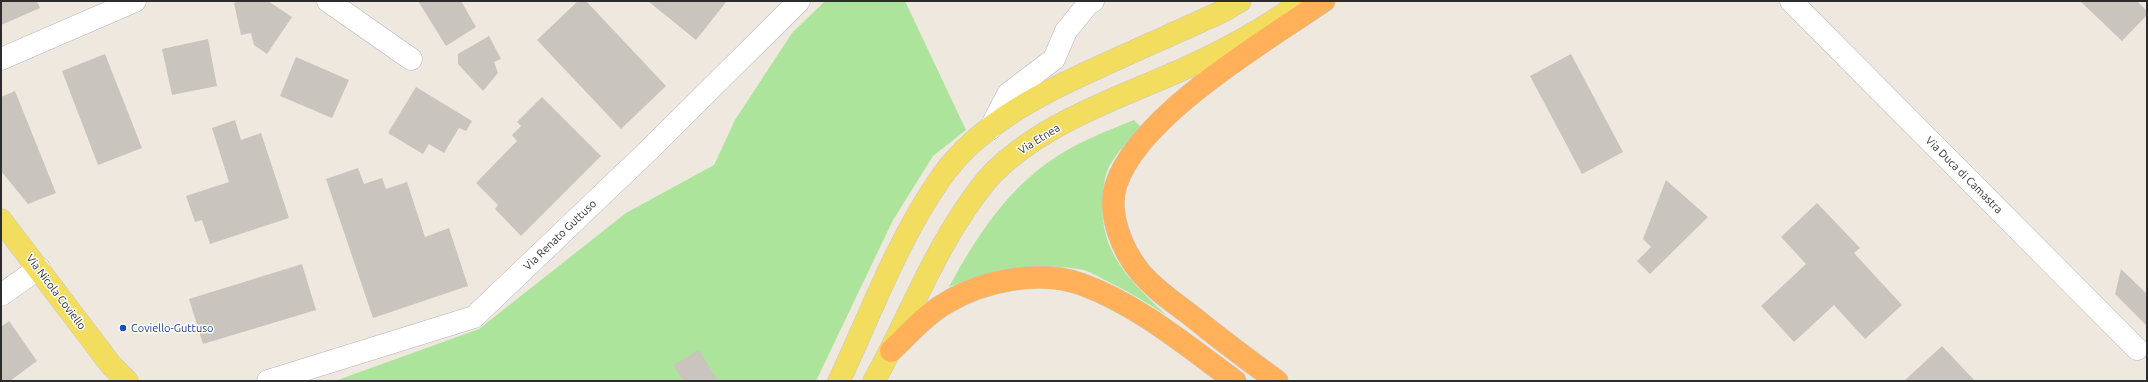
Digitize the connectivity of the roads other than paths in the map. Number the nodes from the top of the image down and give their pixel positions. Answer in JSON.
{"nodes":[{"id":1,"x":134,"y":1,"type":"edge"},
{"id":2,"x":328,"y":1,"type":"edge"},
{"id":3,"x":799,"y":1,"type":"edge"},
{"id":4,"x":1093,"y":1,"type":"edge"},
{"id":5,"x":1240,"y":1,"type":"edge"},
{"id":6,"x":1303,"y":1,"type":"edge"},
{"id":7,"x":1324,"y":1,"type":"edge"},
{"id":8,"x":1791,"y":1,"type":"edge"},
{"id":9,"x":1,"y":59,"type":"edge"},
{"id":10,"x":411,"y":59,"type":"dead end"},
{"id":11,"x":990,"y":129,"type":"junction"},
{"id":12,"x":1,"y":220,"type":"edge"},
{"id":13,"x":39,"y":268,"type":"junction"},
{"id":14,"x":1,"y":295,"type":"edge"},
{"id":15,"x":2137,"y":349,"type":"dead end"},
{"id":16,"x":891,"y":351,"type":"junction"},
{"id":17,"x":114,"y":373,"type":"edge"},
{"id":18,"x":127,"y":381,"type":"edge"},
{"id":19,"x":268,"y":381,"type":"edge"},
{"id":20,"x":839,"y":381,"type":"edge"},
{"id":21,"x":874,"y":381,"type":"edge"},
{"id":22,"x":1235,"y":381,"type":"edge"},
{"id":23,"x":1277,"y":381,"type":"edge"}],
"edges":[{"from":1,"to":9,"type":"street"},
{"from":2,"to":10,"type":"street"},
{"from":3,"to":19,"type":"street","name":"Via Renato Guttuso"},
{"from":4,"to":11,"type":"street"},
{"from":5,"to":11,"type":"main road"},
{"from":6,"to":16,"type":"main road","name":"Via Etnea"},
{"from":7,"to":23,"type":"highway"},
{"from":8,"to":15,"type":"street","name":"Via Duca di Camastra"},
{"from":11,"to":20,"type":"main road"},
{"from":12,"to":13,"type":"main road","name":"Via Nicola Coviello"},
{"from":13,"to":14,"type":"street"},
{"from":13,"to":17,"type":"main road","name":"Via Nicola Coviello"},
{"from":16,"to":21,"type":"main road","name":"Via Etnea"},
{"from":16,"to":22,"type":"highway"},
{"from":17,"to":18,"type":"main road","name":"Via Nicola Coviello"}]}
